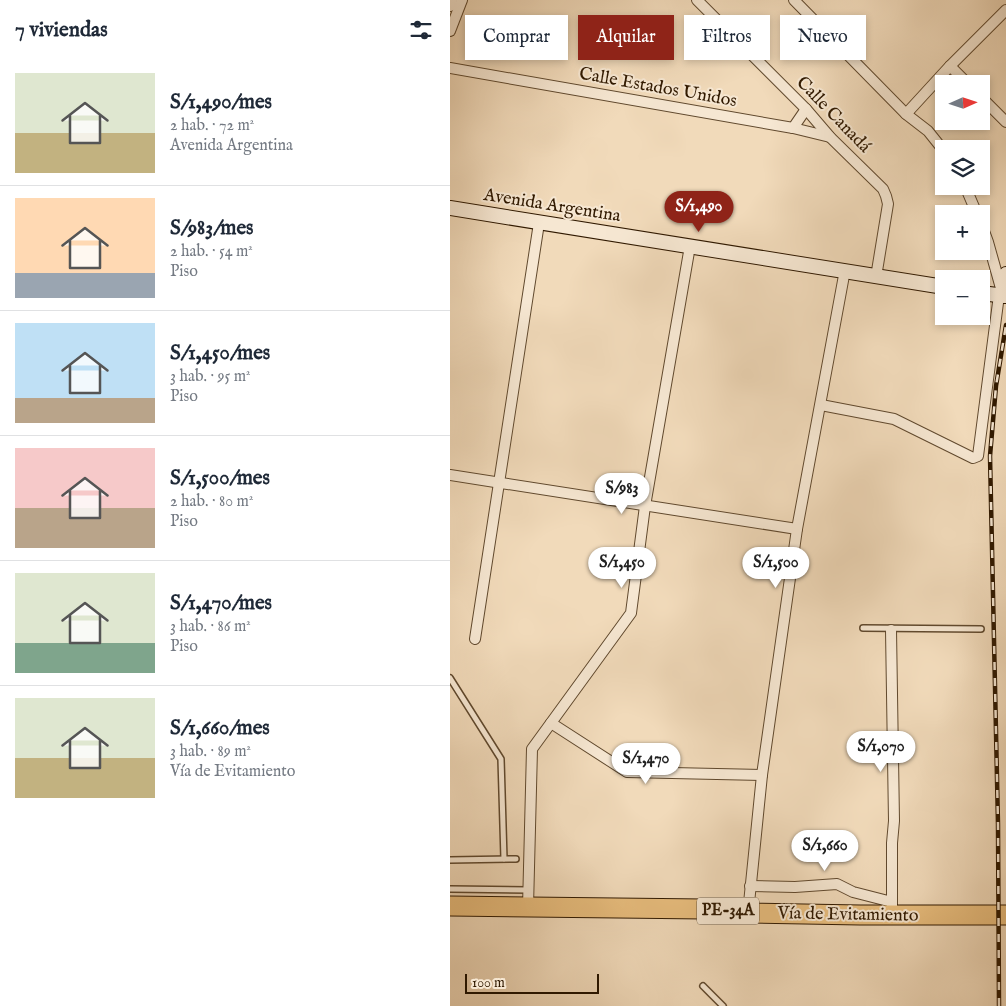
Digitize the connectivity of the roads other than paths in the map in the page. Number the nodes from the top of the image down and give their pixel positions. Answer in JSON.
{"nodes":[{"id":1,"x":452,"y":0,"type":"edge"},
{"id":2,"x":462,"y":0,"type":"edge"},
{"id":3,"x":697,"y":0,"type":"edge"},
{"id":4,"x":794,"y":0,"type":"edge"},
{"id":5,"x":450,"y":6,"type":"edge"},
{"id":6,"x":1006,"y":10,"type":"edge"},
{"id":7,"x":450,"y":31,"type":"edge"},
{"id":8,"x":950,"y":66,"type":"junction"},
{"id":9,"x":450,"y":68,"type":"edge"},
{"id":10,"x":959,"y":75,"type":"edge"},
{"id":11,"x":917,"y":102,"type":"junction"},
{"id":12,"x":990,"y":106,"type":"edge"},
{"id":13,"x":806,"y":109,"type":"junction"},
{"id":14,"x":906,"y":114,"type":"junction"},
{"id":15,"x":1006,"y":122,"type":"edge"},
{"id":16,"x":920,"y":123,"type":"junction"},
{"id":17,"x":793,"y":128,"type":"junction"},
{"id":18,"x":830,"y":136,"type":"junction"},
{"id":19,"x":935,"y":140,"type":"edge"},
{"id":20,"x":450,"y":208,"type":"edge"},
{"id":21,"x":539,"y":223,"type":"junction"},
{"id":22,"x":690,"y":246,"type":"junction"},
{"id":23,"x":990,"y":249,"type":"edge"},
{"id":24,"x":845,"y":270,"type":"junction"},
{"id":25,"x":1006,"y":274,"type":"edge"},
{"id":26,"x":876,"y":276,"type":"junction"},
{"id":27,"x":935,"y":286,"type":"edge"},
{"id":28,"x":990,"y":294,"type":"edge"},
{"id":29,"x":1003,"y":296,"type":"edge"},
{"id":30,"x":821,"y":405,"type":"junction"},
{"id":31,"x":450,"y":475,"type":"edge"},
{"id":32,"x":498,"y":482,"type":"junction"},
{"id":33,"x":645,"y":506,"type":"junction"},
{"id":34,"x":797,"y":529,"type":"junction"},
{"id":35,"x":863,"y":628,"type":"dead end"},
{"id":36,"x":981,"y":629,"type":"dead end"},
{"id":37,"x":892,"y":630,"type":"junction"},
{"id":38,"x":475,"y":639,"type":"dead end"},
{"id":39,"x":450,"y":678,"type":"edge"},
{"id":40,"x":551,"y":723,"type":"junction"},
{"id":41,"x":762,"y":775,"type":"junction"},
{"id":42,"x":516,"y":859,"type":"dead end"},
{"id":43,"x":450,"y":860,"type":"edge"},
{"id":44,"x":504,"y":860,"type":"junction"},
{"id":45,"x":750,"y":886,"type":"junction"},
{"id":46,"x":450,"y":889,"type":"edge"},
{"id":47,"x":528,"y":898,"type":"junction"},
{"id":48,"x":450,"y":906,"type":"edge"},
{"id":49,"x":892,"y":909,"type":"junction"},
{"id":50,"x":748,"y":913,"type":"junction"},
{"id":51,"x":1006,"y":915,"type":"edge"},
{"id":52,"x":703,"y":986,"type":"dead end"},
{"id":53,"x":723,"y":1006,"type":"edge"}],
"edges":[{"from":1,"to":5,"type":"street"},
{"from":2,"to":7,"type":"street"},
{"from":3,"to":13,"type":"street","name":"Calle Canadá"},
{"from":4,"to":14,"type":"street"},
{"from":6,"to":8,"type":"street"},
{"from":8,"to":10,"type":"street"},
{"from":8,"to":11,"type":"street"},
{"from":9,"to":17,"type":"street","name":"Calle Estados Unidos"},
{"from":11,"to":14,"type":"street"},
{"from":11,"to":16,"type":"street"},
{"from":12,"to":15,"type":"street"},
{"from":13,"to":17,"type":"street"},
{"from":13,"to":18,"type":"street","name":"Calle Canadá"},
{"from":14,"to":16,"type":"street"},
{"from":16,"to":19,"type":"street"},
{"from":17,"to":18,"type":"street","name":"Calle Estados Unidos"},
{"from":18,"to":26,"type":"street","name":"Calle Canadá"},
{"from":20,"to":21,"type":"street","name":"Avenida Argentina"},
{"from":21,"to":22,"type":"street","name":"Avenida Argentina"},
{"from":21,"to":32,"type":"street"},
{"from":22,"to":24,"type":"street","name":"Avenida Argentina"},
{"from":22,"to":33,"type":"street"},
{"from":23,"to":29,"type":"street"},
{"from":24,"to":26,"type":"street","name":"Avenida Argentina"},
{"from":24,"to":30,"type":"street"},
{"from":25,"to":29,"type":"street"},
{"from":26,"to":27,"type":"street","name":"Avenida Argentina"},
{"from":28,"to":29,"type":"street"},
{"from":29,"to":30,"type":"street"},
{"from":30,"to":34,"type":"street"},
{"from":31,"to":32,"type":"street"},
{"from":32,"to":33,"type":"street"},
{"from":32,"to":38,"type":"street"},
{"from":33,"to":34,"type":"street"},
{"from":33,"to":40,"type":"street"},
{"from":34,"to":41,"type":"street"},
{"from":35,"to":37,"type":"lane"},
{"from":36,"to":37,"type":"lane"},
{"from":37,"to":49,"type":"street"},
{"from":39,"to":44,"type":"lane"},
{"from":40,"to":41,"type":"street"},
{"from":40,"to":47,"type":"street"},
{"from":41,"to":45,"type":"street"},
{"from":42,"to":44,"type":"lane"},
{"from":43,"to":44,"type":"lane"},
{"from":45,"to":49,"type":"street"},
{"from":45,"to":50,"type":"street"},
{"from":46,"to":47,"type":"lane"},
{"from":47,"to":48,"type":"highway","name":"Vía de Evitamiento","number":"PE-34A"},
{"from":47,"to":50,"type":"highway","name":"Vía de Evitamiento","number":"PE-34A"},
{"from":49,"to":50,"type":"highway","name":"Vía de Evitamiento","number":"PE-34A"},
{"from":49,"to":51,"type":"highway","name":"Vía de Evitamiento","number":"PE-34A"},
{"from":52,"to":53,"type":"lane"}]}
